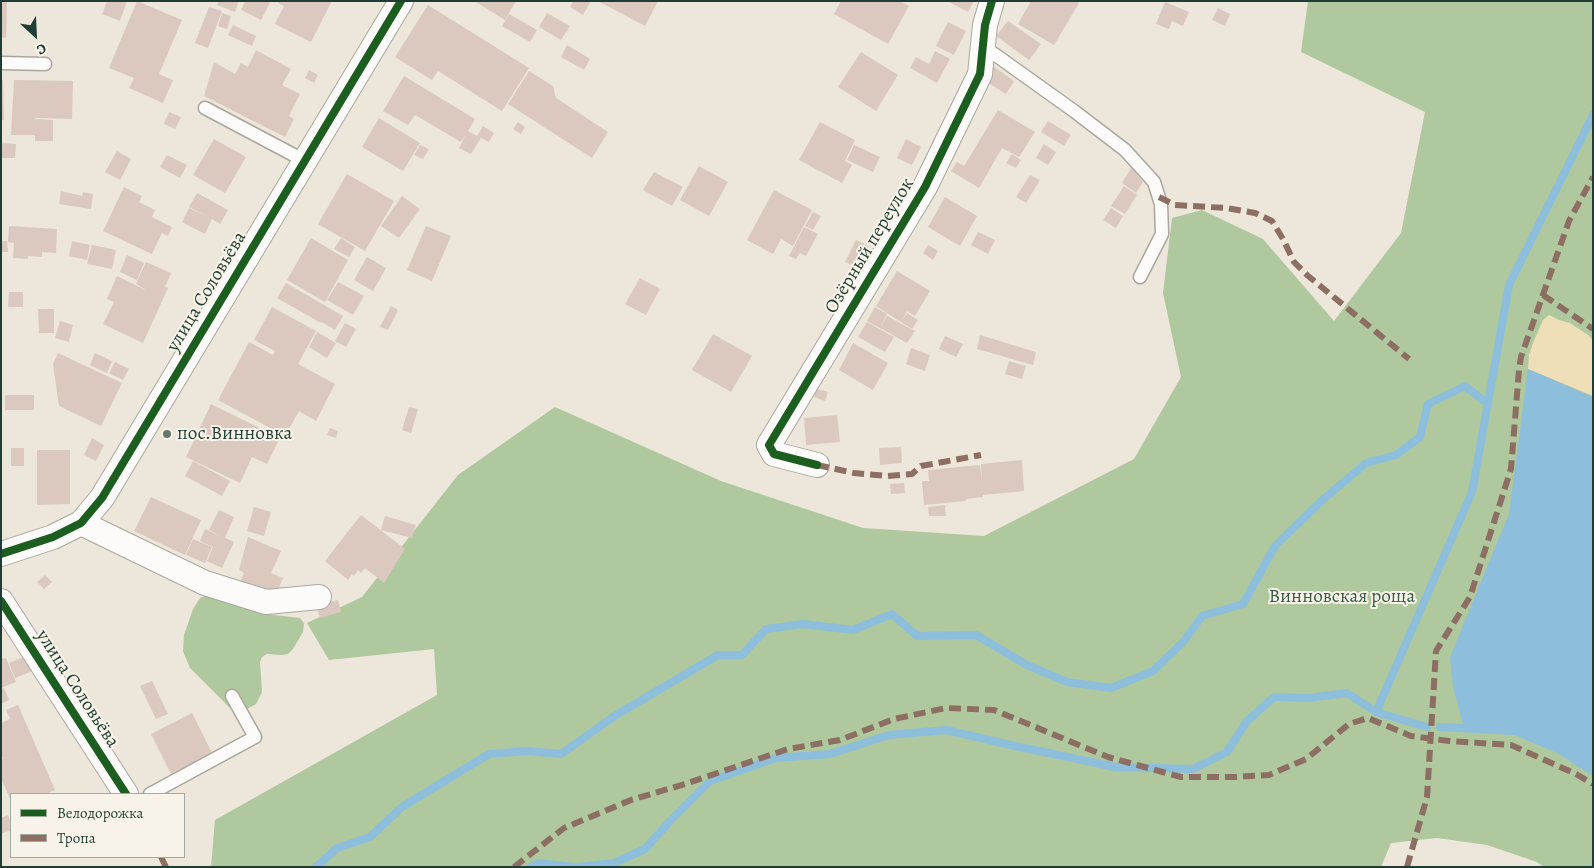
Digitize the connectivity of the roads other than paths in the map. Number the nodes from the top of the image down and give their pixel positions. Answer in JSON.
{"nodes":[{"id":1,"x":401,"y":1,"type":"edge"},
{"id":2,"x":992,"y":1,"type":"edge"},
{"id":3,"x":983,"y":46,"type":"junction"},
{"id":4,"x":1,"y":63,"type":"edge"},
{"id":5,"x":45,"y":64,"type":"dead end"},
{"id":6,"x":204,"y":108,"type":"dead end"},
{"id":7,"x":305,"y":161,"type":"junction"},
{"id":8,"x":1140,"y":277,"type":"dead end"},
{"id":9,"x":816,"y":465,"type":"dead end"},
{"id":10,"x":81,"y":523,"type":"junction"},
{"id":11,"x":1,"y":554,"type":"edge"},
{"id":12,"x":319,"y":597,"type":"dead end"},
{"id":13,"x":1,"y":601,"type":"edge"},
{"id":14,"x":232,"y":696,"type":"dead end"},
{"id":15,"x":125,"y":793,"type":"edge"},
{"id":16,"x":152,"y":793,"type":"edge"}],
"edges":[{"from":1,"to":7,"type":"street","name":"улица Соловьёва"},
{"from":2,"to":3,"type":"street","name":"Озёрный переулок"},
{"from":3,"to":8,"type":"lane"},
{"from":3,"to":9,"type":"street","name":"Озёрный переулок"},
{"from":4,"to":5,"type":"lane"},
{"from":6,"to":7,"type":"lane"},
{"from":7,"to":10,"type":"street","name":"улица Соловьёва"},
{"from":10,"to":11,"type":"street","name":"улица Соловьёва"},
{"from":10,"to":12,"type":"street"},
{"from":13,"to":15,"type":"street","name":"улица Соловьёва"},
{"from":14,"to":16,"type":"lane"}]}
